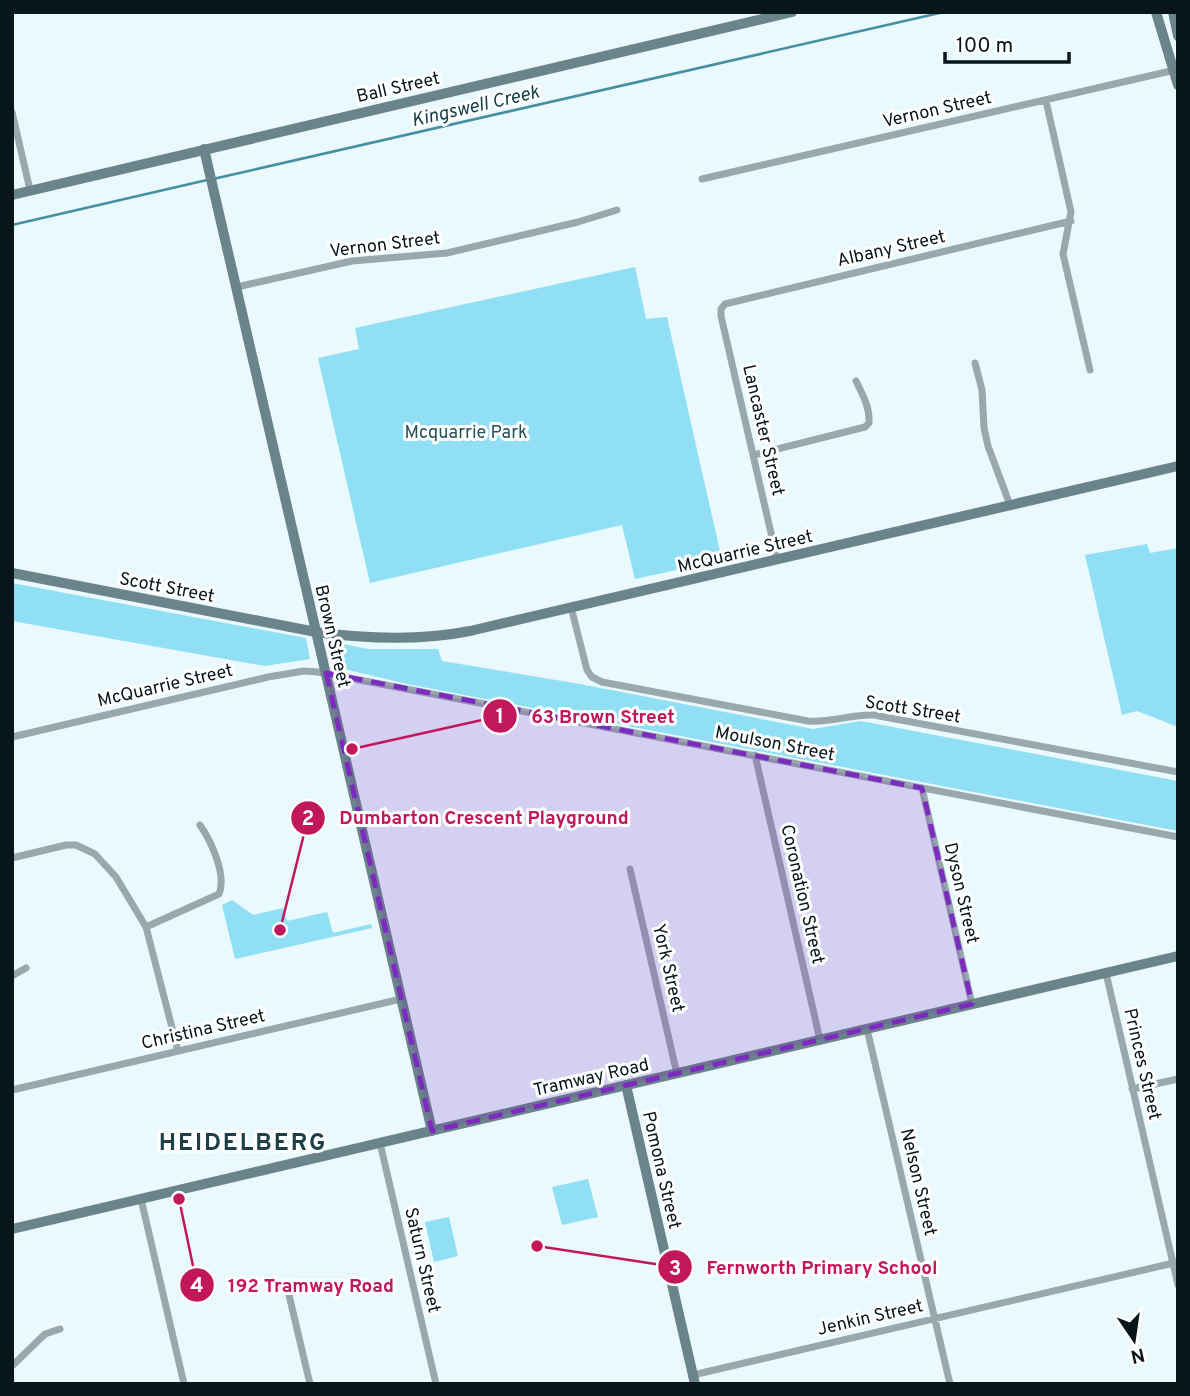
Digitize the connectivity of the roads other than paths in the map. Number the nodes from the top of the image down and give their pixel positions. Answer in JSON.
{"nodes":[{"id":1,"x":792,"y":12,"type":"edge"},
{"id":2,"x":1156,"y":12,"type":"edge"},
{"id":3,"x":1172,"y":12,"type":"edge"},
{"id":4,"x":1178,"y":36,"type":"edge"},
{"id":5,"x":1175,"y":70,"type":"edge"},
{"id":6,"x":1178,"y":85,"type":"edge"},
{"id":7,"x":1046,"y":101,"type":"junction"},
{"id":8,"x":12,"y":112,"type":"edge"},
{"id":9,"x":204,"y":149,"type":"junction"},
{"id":10,"x":702,"y":179,"type":"dead end"},
{"id":11,"x":30,"y":190,"type":"junction"},
{"id":12,"x":12,"y":195,"type":"edge"},
{"id":13,"x":617,"y":210,"type":"dead end"},
{"id":14,"x":1071,"y":221,"type":"junction"},
{"id":15,"x":237,"y":286,"type":"junction"},
{"id":16,"x":720,"y":309,"type":"joint"},
{"id":17,"x":975,"y":363,"type":"dead end"},
{"id":18,"x":1090,"y":370,"type":"dead end"},
{"id":19,"x":856,"y":381,"type":"dead end"},
{"id":20,"x":754,"y":455,"type":"junction"},
{"id":21,"x":1178,"y":466,"type":"edge"},
{"id":22,"x":1010,"y":505,"type":"junction"},
{"id":23,"x":778,"y":559,"type":"junction"},
{"id":24,"x":12,"y":573,"type":"edge"},
{"id":25,"x":571,"y":607,"type":"junction"},
{"id":26,"x":316,"y":632,"type":"junction"},
{"id":27,"x":326,"y":673,"type":"junction"},
{"id":28,"x":12,"y":737,"type":"edge"},
{"id":29,"x":755,"y":755,"type":"junction"},
{"id":30,"x":1178,"y":772,"type":"edge"},
{"id":31,"x":922,"y":788,"type":"junction"},
{"id":32,"x":200,"y":825,"type":"dead end"},
{"id":33,"x":1178,"y":837,"type":"edge"},
{"id":34,"x":12,"y":858,"type":"edge"},
{"id":35,"x":630,"y":869,"type":"dead end"},
{"id":36,"x":146,"y":927,"type":"junction"},
{"id":37,"x":1178,"y":956,"type":"edge"},
{"id":38,"x":26,"y":968,"type":"dead end"},
{"id":39,"x":1106,"y":973,"type":"junction"},
{"id":40,"x":12,"y":976,"type":"edge"},
{"id":41,"x":401,"y":999,"type":"junction"},
{"id":42,"x":972,"y":1004,"type":"junction"},
{"id":43,"x":867,"y":1029,"type":"junction"},
{"id":44,"x":820,"y":1040,"type":"junction"},
{"id":45,"x":178,"y":1051,"type":"junction"},
{"id":46,"x":677,"y":1074,"type":"junction"},
{"id":47,"x":1178,"y":1079,"type":"edge"},
{"id":48,"x":626,"y":1086,"type":"junction"},
{"id":49,"x":1132,"y":1089,"type":"junction"},
{"id":50,"x":12,"y":1090,"type":"edge"},
{"id":51,"x":432,"y":1131,"type":"junction"},
{"id":52,"x":380,"y":1143,"type":"junction"},
{"id":53,"x":141,"y":1199,"type":"junction"},
{"id":54,"x":12,"y":1229,"type":"edge"},
{"id":55,"x":1175,"y":1263,"type":"edge"},
{"id":56,"x":1178,"y":1285,"type":"edge"},
{"id":57,"x":289,"y":1295,"type":"dead end"},
{"id":58,"x":934,"y":1318,"type":"junction"},
{"id":59,"x":60,"y":1329,"type":"dead end"},
{"id":60,"x":12,"y":1366,"type":"edge"},
{"id":61,"x":694,"y":1379,"type":"edge"},
{"id":62,"x":184,"y":1384,"type":"edge"},
{"id":63,"x":310,"y":1384,"type":"edge"},
{"id":64,"x":436,"y":1384,"type":"edge"},
{"id":65,"x":950,"y":1384,"type":"edge"}],
"edges":[{"from":1,"to":9,"type":"street","name":"Ball Street"},
{"from":2,"to":5,"type":"street"},
{"from":3,"to":4,"type":"street"},
{"from":5,"to":6,"type":"street"},
{"from":5,"to":7,"type":"street","name":"Vernon Street"},
{"from":7,"to":10,"type":"street","name":"Vernon Street"},
{"from":7,"to":14,"type":"street"},
{"from":8,"to":11,"type":"street"},
{"from":9,"to":11,"type":"street","name":"Ball Street"},
{"from":9,"to":15,"type":"street","name":"Brown Street"},
{"from":11,"to":12,"type":"street","name":"Ball Street"},
{"from":13,"to":15,"type":"street","name":"Vernon Street"},
{"from":14,"to":16,"type":"street","name":"Albany Street"},
{"from":14,"to":18,"type":"street"},
{"from":15,"to":26,"type":"street","name":"Brown Street"},
{"from":16,"to":20,"type":"street","name":"Lancaster Street"},
{"from":17,"to":22,"type":"street"},
{"from":19,"to":20,"type":"street"},
{"from":20,"to":23,"type":"street","name":"Lancaster Street"},
{"from":21,"to":22,"type":"street","name":"McQuarrie Street"},
{"from":22,"to":23,"type":"street","name":"McQuarrie Street"},
{"from":23,"to":25,"type":"street","name":"McQuarrie Street"},
{"from":24,"to":26,"type":"street","name":"Scott Street"},
{"from":25,"to":26,"type":"street","name":"McQuarrie Street"},
{"from":25,"to":30,"type":"street","name":"Scott Street"},
{"from":26,"to":27,"type":"street","name":"Brown Street"},
{"from":27,"to":28,"type":"street","name":"McQuarrie Street"},
{"from":27,"to":29,"type":"street","name":"Moulson Street"},
{"from":27,"to":41,"type":"street","name":"Brown Street"},
{"from":29,"to":31,"type":"street","name":"Moulson Street"},
{"from":29,"to":44,"type":"street","name":"Coronation Street"},
{"from":31,"to":33,"type":"street","name":"Moulson Street"},
{"from":31,"to":42,"type":"street","name":"Dyson Street"},
{"from":32,"to":36,"type":"street"},
{"from":34,"to":36,"type":"street"},
{"from":35,"to":46,"type":"street","name":"York Street"},
{"from":36,"to":45,"type":"street"},
{"from":37,"to":39,"type":"street","name":"Tramway Road"},
{"from":38,"to":40,"type":"street"},
{"from":39,"to":42,"type":"street","name":"Tramway Road"},
{"from":39,"to":49,"type":"street","name":"Princes Street"},
{"from":41,"to":45,"type":"street","name":"Christina Street"},
{"from":41,"to":51,"type":"street","name":"Brown Street"},
{"from":42,"to":43,"type":"street","name":"Tramway Road"},
{"from":43,"to":44,"type":"street","name":"Tramway Road"},
{"from":43,"to":58,"type":"street","name":"Nelson Street"},
{"from":44,"to":46,"type":"street","name":"Tramway Road"},
{"from":45,"to":50,"type":"street","name":"Christina Street"},
{"from":46,"to":48,"type":"street","name":"Tramway Road"},
{"from":47,"to":49,"type":"street"},
{"from":48,"to":51,"type":"street","name":"Tramway Road"},
{"from":48,"to":61,"type":"street","name":"Pomona Street"},
{"from":49,"to":55,"type":"street","name":"Princes Street"},
{"from":51,"to":52,"type":"street","name":"Tramway Road"},
{"from":52,"to":53,"type":"street","name":"Tramway Road"},
{"from":52,"to":64,"type":"street","name":"Saturn Street"},
{"from":53,"to":54,"type":"street","name":"Tramway Road"},
{"from":53,"to":62,"type":"street"},
{"from":55,"to":56,"type":"street","name":"Princes Street"},
{"from":55,"to":58,"type":"street","name":"Jenkin Street"},
{"from":57,"to":63,"type":"street"},
{"from":58,"to":61,"type":"street","name":"Jenkin Street"},
{"from":58,"to":65,"type":"street","name":"Nelson Street"},
{"from":59,"to":60,"type":"street"}]}
